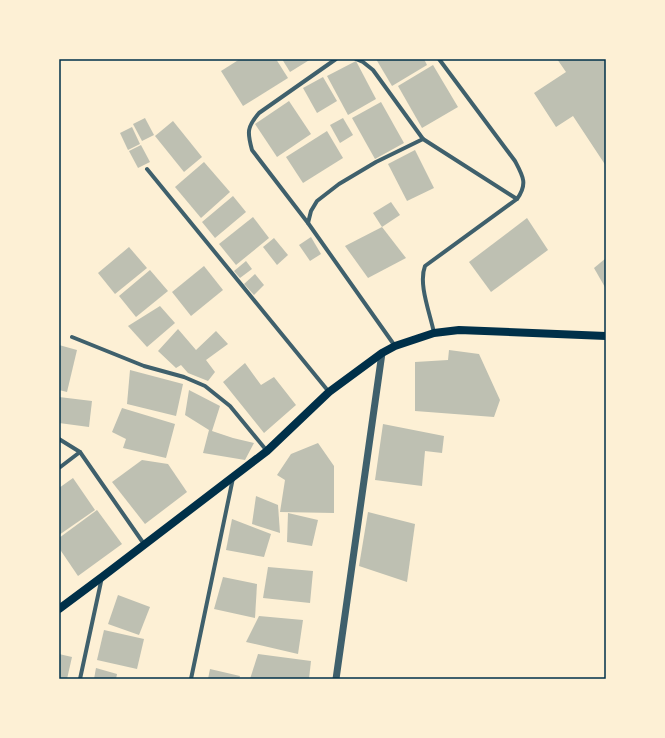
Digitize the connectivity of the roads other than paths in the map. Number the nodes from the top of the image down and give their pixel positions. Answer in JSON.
{"nodes":[{"id":1,"x":336,"y":59,"type":"edge"},
{"id":2,"x":356,"y":59,"type":"edge"},
{"id":3,"x":439,"y":59,"type":"edge"},
{"id":4,"x":422,"y":138,"type":"junction"},
{"id":5,"x":148,"y":169,"type":"dead end"},
{"id":6,"x":517,"y":199,"type":"junction"},
{"id":7,"x":308,"y":223,"type":"junction"},
{"id":8,"x":434,"y":333,"type":"junction"},
{"id":9,"x":606,"y":336,"type":"edge"},
{"id":10,"x":72,"y":337,"type":"dead end"},
{"id":11,"x":395,"y":346,"type":"junction"},
{"id":12,"x":382,"y":353,"type":"junction"},
{"id":13,"x":329,"y":392,"type":"junction"},
{"id":14,"x":59,"y":438,"type":"edge"},
{"id":15,"x":267,"y":451,"type":"junction"},
{"id":16,"x":80,"y":452,"type":"junction"},
{"id":17,"x":59,"y":468,"type":"edge"},
{"id":18,"x":233,"y":477,"type":"junction"},
{"id":19,"x":144,"y":544,"type":"junction"},
{"id":20,"x":102,"y":577,"type":"junction"},
{"id":21,"x":59,"y":609,"type":"edge"},
{"id":22,"x":80,"y":679,"type":"edge"},
{"id":23,"x":191,"y":679,"type":"edge"},
{"id":24,"x":336,"y":679,"type":"edge"}],
"edges":[{"from":1,"to":7,"type":"street"},
{"from":2,"to":4,"type":"street"},
{"from":3,"to":6,"type":"street"},
{"from":4,"to":6,"type":"street"},
{"from":4,"to":7,"type":"street"},
{"from":5,"to":13,"type":"street"},
{"from":6,"to":8,"type":"street"},
{"from":7,"to":11,"type":"street"},
{"from":8,"to":9,"type":"main road"},
{"from":8,"to":11,"type":"main road"},
{"from":10,"to":15,"type":"street"},
{"from":11,"to":12,"type":"main road"},
{"from":12,"to":13,"type":"main road"},
{"from":12,"to":24,"type":"street"},
{"from":13,"to":15,"type":"main road"},
{"from":14,"to":16,"type":"street"},
{"from":15,"to":18,"type":"main road"},
{"from":16,"to":17,"type":"street"},
{"from":16,"to":19,"type":"street"},
{"from":18,"to":19,"type":"main road"},
{"from":18,"to":23,"type":"street"},
{"from":19,"to":20,"type":"main road"},
{"from":20,"to":21,"type":"main road"},
{"from":20,"to":22,"type":"street"}]}
